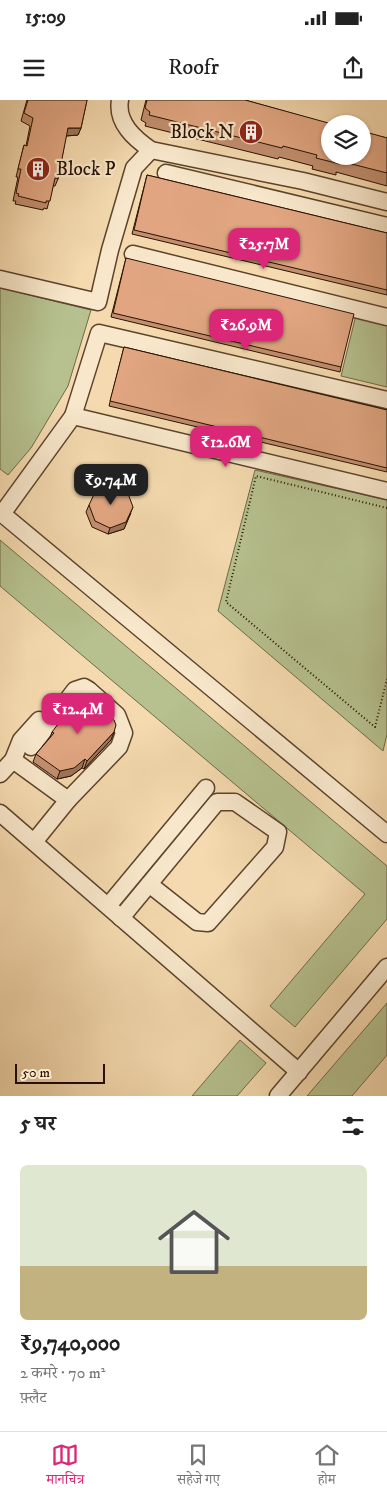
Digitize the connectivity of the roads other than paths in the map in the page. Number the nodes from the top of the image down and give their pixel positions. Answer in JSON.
{"nodes":[{"id":1,"x":120,"y":100,"type":"edge"},
{"id":2,"x":152,"y":150,"type":"junction"},
{"id":3,"x":166,"y":173,"type":"dead end"},
{"id":4,"x":387,"y":202,"type":"edge"},
{"id":5,"x":387,"y":226,"type":"edge"},
{"id":6,"x":133,"y":254,"type":"dead end"},
{"id":7,"x":0,"y":279,"type":"edge"},
{"id":8,"x":387,"y":317,"type":"edge"},
{"id":9,"x":387,"y":400,"type":"edge"},
{"id":10,"x":73,"y":416,"type":"junction"},
{"id":11,"x":387,"y":491,"type":"edge"},
{"id":12,"x":1,"y":513,"type":"edge"},
{"id":13,"x":104,"y":705,"type":"junction"},
{"id":14,"x":31,"y":747,"type":"dead end"},
{"id":15,"x":13,"y":760,"type":"junction"},
{"id":16,"x":0,"y":774,"type":"edge"},
{"id":17,"x":206,"y":788,"type":"dead end"},
{"id":18,"x":68,"y":800,"type":"junction"},
{"id":19,"x":0,"y":813,"type":"edge"},
{"id":20,"x":387,"y":834,"type":"edge"},
{"id":21,"x":34,"y":842,"type":"junction"},
{"id":22,"x":149,"y":884,"type":"junction"},
{"id":23,"x":108,"y":906,"type":"junction"},
{"id":24,"x":121,"y":918,"type":"junction"},
{"id":25,"x":387,"y":967,"type":"edge"},
{"id":26,"x":299,"y":1072,"type":"junction"},
{"id":27,"x":278,"y":1096,"type":"edge"}],
"edges":[{"from":1,"to":2,"type":"street"},
{"from":2,"to":4,"type":"street"},
{"from":2,"to":7,"type":"street"},
{"from":3,"to":5,"type":"street"},
{"from":6,"to":8,"type":"street"},
{"from":9,"to":10,"type":"street"},
{"from":10,"to":11,"type":"street"},
{"from":10,"to":12,"type":"street"},
{"from":12,"to":20,"type":"street"},
{"from":13,"to":14,"type":"street"},
{"from":13,"to":15,"type":"street"},
{"from":13,"to":18,"type":"street"},
{"from":15,"to":16,"type":"street"},
{"from":15,"to":18,"type":"street"},
{"from":17,"to":23,"type":"street"},
{"from":18,"to":21,"type":"street"},
{"from":19,"to":21,"type":"street"},
{"from":21,"to":23,"type":"street"},
{"from":22,"to":22,"type":"street"},
{"from":22,"to":24,"type":"street"},
{"from":23,"to":24,"type":"street"},
{"from":24,"to":26,"type":"street"},
{"from":25,"to":26,"type":"street"},
{"from":26,"to":27,"type":"street"}]}
